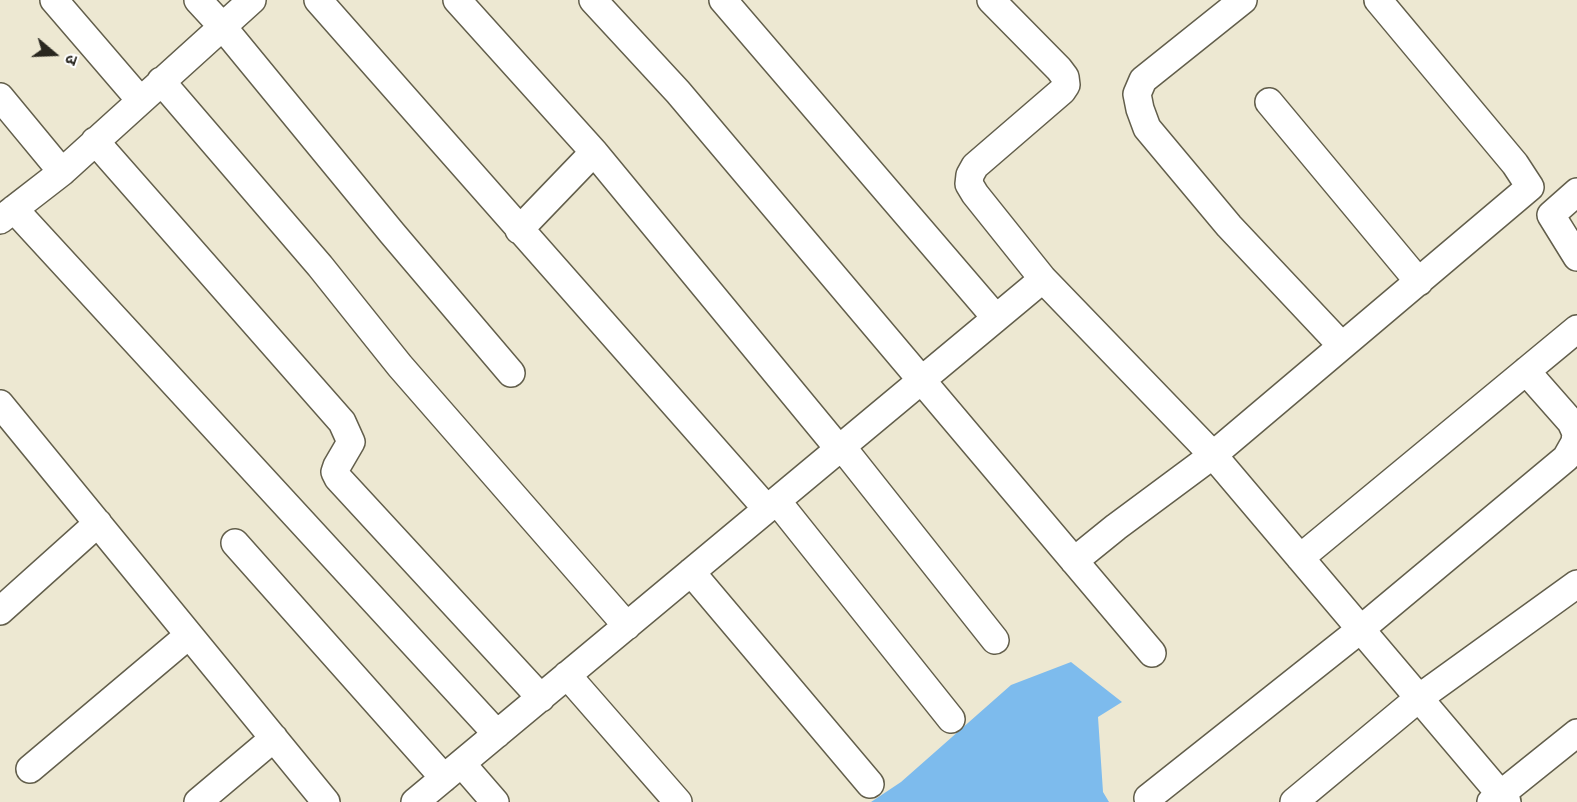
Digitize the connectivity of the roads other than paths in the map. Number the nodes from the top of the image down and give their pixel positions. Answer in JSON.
{"nodes":[{"id":1,"x":54,"y":0,"type":"edge"},
{"id":2,"x":198,"y":0,"type":"edge"},
{"id":3,"x":252,"y":0,"type":"edge"},
{"id":4,"x":318,"y":0,"type":"edge"},
{"id":5,"x":457,"y":0,"type":"edge"},
{"id":6,"x":593,"y":0,"type":"edge"},
{"id":7,"x":723,"y":0,"type":"edge"},
{"id":8,"x":992,"y":0,"type":"edge"},
{"id":9,"x":1243,"y":0,"type":"edge"},
{"id":10,"x":1378,"y":0,"type":"edge"},
{"id":11,"x":222,"y":26,"type":"junction"},
{"id":12,"x":161,"y":81,"type":"junction"},
{"id":13,"x":0,"y":97,"type":"edge"},
{"id":14,"x":140,"y":100,"type":"junction"},
{"id":15,"x":1269,"y":102,"type":"dead end"},
{"id":16,"x":95,"y":141,"type":"junction"},
{"id":17,"x":594,"y":152,"type":"junction"},
{"id":18,"x":62,"y":172,"type":"junction"},
{"id":19,"x":1530,"y":187,"type":"junction"},
{"id":20,"x":1577,"y":192,"type":"edge"},
{"id":21,"x":1551,"y":215,"type":"junction"},
{"id":22,"x":4,"y":216,"type":"edge"},
{"id":23,"x":519,"y":230,"type":"junction"},
{"id":24,"x":1577,"y":258,"type":"edge"},
{"id":25,"x":1043,"y":279,"type":"junction"},
{"id":26,"x":1419,"y":282,"type":"junction"},
{"id":27,"x":996,"y":318,"type":"junction"},
{"id":28,"x":1577,"y":329,"type":"edge"},
{"id":29,"x":1342,"y":346,"type":"junction"},
{"id":30,"x":1526,"y":371,"type":"junction"},
{"id":31,"x":511,"y":373,"type":"dead end"},
{"id":32,"x":920,"y":381,"type":"junction"},
{"id":33,"x":0,"y":404,"type":"edge"},
{"id":34,"x":841,"y":448,"type":"junction"},
{"id":35,"x":1213,"y":454,"type":"junction"},
{"id":36,"x":1574,"y":455,"type":"edge"},
{"id":37,"x":772,"y":505,"type":"junction"},
{"id":38,"x":98,"y":523,"type":"junction"},
{"id":39,"x":235,"y":543,"type":"dead end"},
{"id":40,"x":1300,"y":558,"type":"junction"},
{"id":41,"x":1074,"y":561,"type":"junction"},
{"id":42,"x":691,"y":572,"type":"junction"},
{"id":43,"x":1577,"y":584,"type":"edge"},
{"id":44,"x":0,"y":611,"type":"edge"},
{"id":45,"x":627,"y":626,"type":"junction"},
{"id":46,"x":1361,"y":629,"type":"junction"},
{"id":47,"x":189,"y":635,"type":"junction"},
{"id":48,"x":995,"y":640,"type":"dead end"},
{"id":49,"x":1152,"y":653,"type":"dead end"},
{"id":50,"x":567,"y":675,"type":"junction"},
{"id":51,"x":541,"y":698,"type":"junction"},
{"id":52,"x":1419,"y":698,"type":"junction"},
{"id":53,"x":951,"y":719,"type":"dead end"},
{"id":54,"x":1577,"y":733,"type":"edge"},
{"id":55,"x":497,"y":734,"type":"junction"},
{"id":56,"x":274,"y":738,"type":"junction"},
{"id":57,"x":30,"y":769,"type":"dead end"},
{"id":58,"x":453,"y":771,"type":"junction"},
{"id":59,"x":870,"y":784,"type":"dead end"},
{"id":60,"x":1148,"y":798,"type":"dead end"},
{"id":61,"x":1500,"y":800,"type":"edge"},
{"id":62,"x":198,"y":802,"type":"edge"},
{"id":63,"x":326,"y":802,"type":"edge"},
{"id":64,"x":416,"y":802,"type":"edge"},
{"id":65,"x":495,"y":802,"type":"edge"},
{"id":66,"x":678,"y":802,"type":"edge"},
{"id":67,"x":1294,"y":802,"type":"edge"}],
"edges":[{"from":1,"to":14,"type":"street"},
{"from":2,"to":11,"type":"street"},
{"from":3,"to":11,"type":"street"},
{"from":4,"to":23,"type":"street"},
{"from":5,"to":17,"type":"street"},
{"from":6,"to":32,"type":"street"},
{"from":7,"to":27,"type":"street"},
{"from":8,"to":25,"type":"street"},
{"from":9,"to":29,"type":"street"},
{"from":10,"to":19,"type":"street"},
{"from":11,"to":12,"type":"street"},
{"from":11,"to":31,"type":"street"},
{"from":12,"to":14,"type":"street"},
{"from":12,"to":45,"type":"street"},
{"from":13,"to":18,"type":"street"},
{"from":14,"to":16,"type":"street"},
{"from":15,"to":26,"type":"street"},
{"from":16,"to":18,"type":"street"},
{"from":16,"to":51,"type":"street"},
{"from":17,"to":23,"type":"street"},
{"from":17,"to":34,"type":"street"},
{"from":18,"to":22,"type":"street"},
{"from":19,"to":21,"type":"street"},
{"from":19,"to":26,"type":"street"},
{"from":20,"to":21,"type":"street"},
{"from":21,"to":24,"type":"street"},
{"from":22,"to":55,"type":"street"},
{"from":23,"to":37,"type":"street"},
{"from":25,"to":27,"type":"street"},
{"from":25,"to":35,"type":"street"},
{"from":26,"to":29,"type":"street"},
{"from":27,"to":32,"type":"street"},
{"from":28,"to":30,"type":"street"},
{"from":29,"to":35,"type":"street"},
{"from":30,"to":36,"type":"street"},
{"from":30,"to":40,"type":"street"},
{"from":32,"to":34,"type":"street"},
{"from":32,"to":41,"type":"street"},
{"from":33,"to":38,"type":"street"},
{"from":34,"to":37,"type":"street"},
{"from":34,"to":48,"type":"street"},
{"from":35,"to":40,"type":"street"},
{"from":35,"to":41,"type":"street"},
{"from":36,"to":46,"type":"street"},
{"from":37,"to":42,"type":"street"},
{"from":37,"to":53,"type":"street"},
{"from":38,"to":44,"type":"street"},
{"from":38,"to":47,"type":"street"},
{"from":39,"to":58,"type":"street"},
{"from":40,"to":46,"type":"street"},
{"from":41,"to":49,"type":"street"},
{"from":42,"to":45,"type":"street"},
{"from":42,"to":59,"type":"street"},
{"from":43,"to":52,"type":"street"},
{"from":45,"to":50,"type":"street"},
{"from":46,"to":52,"type":"street"},
{"from":46,"to":60,"type":"street"},
{"from":47,"to":56,"type":"street"},
{"from":47,"to":57,"type":"street"},
{"from":50,"to":51,"type":"street"},
{"from":50,"to":66,"type":"street"},
{"from":51,"to":55,"type":"street"},
{"from":52,"to":61,"type":"street"},
{"from":52,"to":67,"type":"street"},
{"from":54,"to":61,"type":"street"},
{"from":55,"to":58,"type":"street"},
{"from":56,"to":62,"type":"street"},
{"from":56,"to":63,"type":"street"},
{"from":58,"to":64,"type":"street"},
{"from":58,"to":65,"type":"street"}]}
